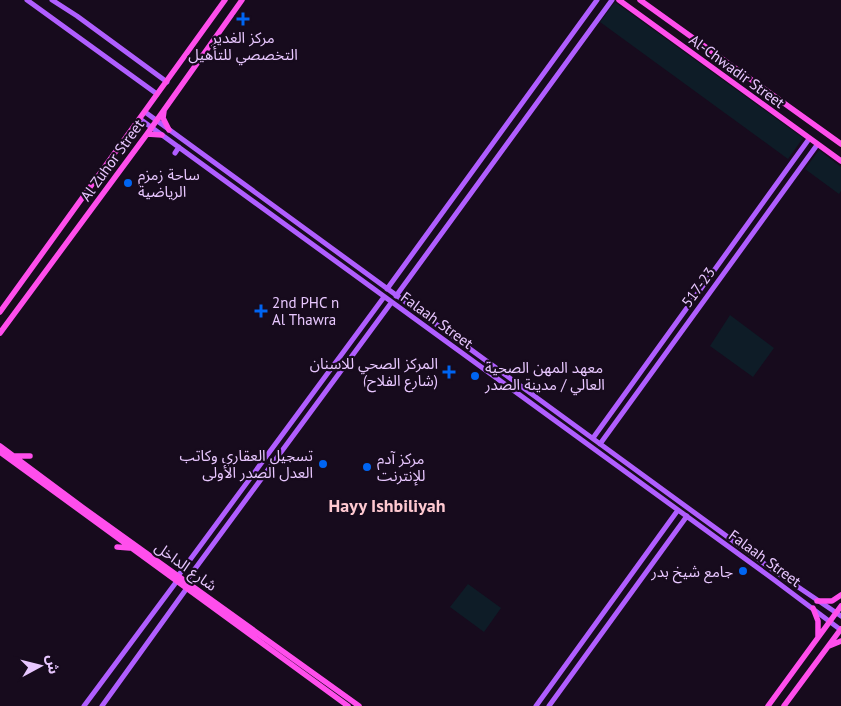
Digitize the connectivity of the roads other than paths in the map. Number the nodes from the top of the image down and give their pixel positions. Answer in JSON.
{"nodes":[{"id":1,"x":27,"y":0,"type":"edge"},
{"id":2,"x":52,"y":0,"type":"edge"},
{"id":3,"x":225,"y":0,"type":"edge"},
{"id":4,"x":242,"y":0,"type":"edge"},
{"id":5,"x":597,"y":0,"type":"edge"},
{"id":6,"x":612,"y":0,"type":"edge"},
{"id":7,"x":619,"y":0,"type":"edge"},
{"id":8,"x":640,"y":0,"type":"edge"},
{"id":9,"x":167,"y":82,"type":"junction"},
{"id":10,"x":157,"y":94,"type":"junction"},
{"id":11,"x":165,"y":109,"type":"junction"},
{"id":12,"x":145,"y":112,"type":"junction"},
{"id":13,"x":140,"y":119,"type":"junction"},
{"id":14,"x":156,"y":121,"type":"junction"},
{"id":15,"x":152,"y":127,"type":"junction"},
{"id":16,"x":169,"y":130,"type":"junction"},
{"id":17,"x":147,"y":134,"type":"junction"},
{"id":18,"x":162,"y":135,"type":"junction"},
{"id":19,"x":808,"y":139,"type":"junction"},
{"id":20,"x":841,"y":144,"type":"edge"},
{"id":21,"x":817,"y":145,"type":"junction"},
{"id":22,"x":179,"y":147,"type":"junction"},
{"id":23,"x":490,"y":147,"type":"junction"},
{"id":24,"x":175,"y":153,"type":"dead end"},
{"id":25,"x":500,"y":154,"type":"junction"},
{"id":26,"x":841,"y":162,"type":"edge"},
{"id":27,"x":387,"y":289,"type":"junction"},
{"id":28,"x":384,"y":296,"type":"junction"},
{"id":29,"x":396,"y":296,"type":"junction"},
{"id":30,"x":692,"y":300,"type":"junction"},
{"id":31,"x":391,"y":303,"type":"junction"},
{"id":32,"x":700,"y":306,"type":"junction"},
{"id":33,"x":0,"y":312,"type":"edge"},
{"id":34,"x":0,"y":333,"type":"edge"},
{"id":35,"x":316,"y":389,"type":"junction"},
{"id":36,"x":323,"y":394,"type":"junction"},
{"id":37,"x":593,"y":438,"type":"junction"},
{"id":38,"x":600,"y":444,"type":"junction"},
{"id":39,"x":0,"y":446,"type":"edge"},
{"id":40,"x":0,"y":452,"type":"edge"},
{"id":41,"x":13,"y":456,"type":"junction"},
{"id":42,"x":30,"y":456,"type":"dead end"},
{"id":43,"x":678,"y":510,"type":"junction"},
{"id":44,"x":686,"y":516,"type":"junction"},
{"id":45,"x":117,"y":547,"type":"dead end"},
{"id":46,"x":131,"y":548,"type":"junction"},
{"id":47,"x":178,"y":578,"type":"junction"},
{"id":48,"x":186,"y":581,"type":"junction"},
{"id":49,"x":187,"y":588,"type":"junction"},
{"id":50,"x":841,"y":595,"type":"edge"},
{"id":51,"x":817,"y":601,"type":"junction"},
{"id":52,"x":841,"y":606,"type":"edge"},
{"id":53,"x":813,"y":608,"type":"junction"},
{"id":54,"x":839,"y":614,"type":"edge"},
{"id":55,"x":830,"y":622,"type":"junction"},
{"id":56,"x":841,"y":630,"type":"edge"},
{"id":57,"x":818,"y":638,"type":"junction"},
{"id":58,"x":841,"y":641,"type":"edge"},
{"id":59,"x":829,"y":646,"type":"junction"},
{"id":60,"x":575,"y":653,"type":"junction"},
{"id":61,"x":583,"y":659,"type":"junction"},
{"id":62,"x":84,"y":706,"type":"edge"},
{"id":63,"x":102,"y":706,"type":"edge"},
{"id":64,"x":348,"y":706,"type":"edge"},
{"id":65,"x":359,"y":706,"type":"edge"},
{"id":66,"x":536,"y":706,"type":"edge"},
{"id":67,"x":549,"y":706,"type":"edge"},
{"id":68,"x":768,"y":706,"type":"edge"},
{"id":69,"x":784,"y":706,"type":"edge"}],
"edges":[{"from":1,"to":10,"type":"street"},
{"from":2,"to":9,"type":"street"},
{"from":3,"to":9,"type":"main road","name":"Al Zuhor Street"},
{"from":4,"to":11,"type":"main road","name":"Al Zuhor Street"},
{"from":5,"to":23,"type":"street"},
{"from":6,"to":25,"type":"street"},
{"from":7,"to":19,"type":"main road","name":"Al-Chwadir Street"},
{"from":8,"to":20,"type":"main road","name":"Al-Chwadir Street"},
{"from":9,"to":10,"type":"main road","name":"Al Zuhor Street"},
{"from":10,"to":12,"type":"main road","name":"Al Zuhor Street"},
{"from":11,"to":14,"type":"main road","name":"Al Zuhor Street"},
{"from":11,"to":16,"type":"main road"},
{"from":12,"to":13,"type":"main road","name":"Al Zuhor Street"},
{"from":12,"to":14,"type":"street","name":"Falaah Street"},
{"from":13,"to":15,"type":"street","name":"Falaah Street"},
{"from":13,"to":33,"type":"main road","name":"Al Zuhor Street"},
{"from":14,"to":15,"type":"main road","name":"Al Zuhor Street"},
{"from":14,"to":16,"type":"street","name":"Falaah Street"},
{"from":15,"to":17,"type":"main road","name":"Al Zuhor Street"},
{"from":15,"to":18,"type":"street","name":"Falaah Street"},
{"from":16,"to":27,"type":"street","name":"Falaah Street"},
{"from":17,"to":18,"type":"main road"},
{"from":17,"to":34,"type":"main road","name":"Al Zuhor Street"},
{"from":18,"to":22,"type":"street","name":"Falaah Street"},
{"from":19,"to":21,"type":"main road","name":"Al-Chwadir Street"},
{"from":19,"to":30,"type":"street","name":"517-23"},
{"from":21,"to":26,"type":"main road","name":"Al-Chwadir Street"},
{"from":21,"to":32,"type":"street","name":"517-23"},
{"from":22,"to":24,"type":"street"},
{"from":22,"to":28,"type":"street","name":"Falaah Street"},
{"from":23,"to":25,"type":"street"},
{"from":23,"to":27,"type":"street"},
{"from":25,"to":29,"type":"street"},
{"from":27,"to":29,"type":"street","name":"Falaah Street"},
{"from":28,"to":31,"type":"street","name":"Falaah Street"},
{"from":28,"to":35,"type":"street"},
{"from":29,"to":37,"type":"street","name":"Falaah Street"},
{"from":30,"to":32,"type":"street"},
{"from":30,"to":37,"type":"street","name":"517-23"},
{"from":31,"to":36,"type":"street"},
{"from":31,"to":43,"type":"street","name":"Falaah Street"},
{"from":32,"to":38,"type":"street","name":"517-23"},
{"from":35,"to":36,"type":"street"},
{"from":35,"to":47,"type":"street"},
{"from":36,"to":48,"type":"street"},
{"from":37,"to":38,"type":"street","name":"Falaah Street"},
{"from":38,"to":51,"type":"street","name":"Falaah Street"},
{"from":39,"to":41,"type":"main road","name":"شارع الداخل"},
{"from":40,"to":46,"type":"main road","name":"شارع الداخل"},
{"from":41,"to":42,"type":"main road"},
{"from":41,"to":47,"type":"main road","name":"شارع الداخل"},
{"from":43,"to":44,"type":"street","name":"Falaah Street"},
{"from":43,"to":60,"type":"street"},
{"from":44,"to":53,"type":"street","name":"Falaah Street"},
{"from":44,"to":61,"type":"street"},
{"from":45,"to":46,"type":"main road"},
{"from":46,"to":47,"type":"main road","name":"شارع الداخل"},
{"from":47,"to":48,"type":"main road","name":"شارع الداخل"},
{"from":47,"to":49,"type":"main road","name":"شارع الداخل"},
{"from":47,"to":62,"type":"street"},
{"from":48,"to":65,"type":"main road","name":"شارع الداخل"},
{"from":49,"to":63,"type":"street"},
{"from":49,"to":64,"type":"main road","name":"شارع الداخل"},
{"from":50,"to":51,"type":"main road"},
{"from":51,"to":54,"type":"street","name":"Falaah Street"},
{"from":52,"to":54,"type":"main road"},
{"from":53,"to":55,"type":"street","name":"Falaah Street"},
{"from":53,"to":57,"type":"main road"},
{"from":54,"to":55,"type":"main road"},
{"from":55,"to":56,"type":"street","name":"Falaah Street"},
{"from":55,"to":57,"type":"main road"},
{"from":56,"to":59,"type":"main road"},
{"from":57,"to":68,"type":"main road"},
{"from":58,"to":59,"type":"main road"},
{"from":59,"to":69,"type":"main road"},
{"from":60,"to":61,"type":"street"},
{"from":60,"to":66,"type":"street"},
{"from":61,"to":67,"type":"street"}]}
